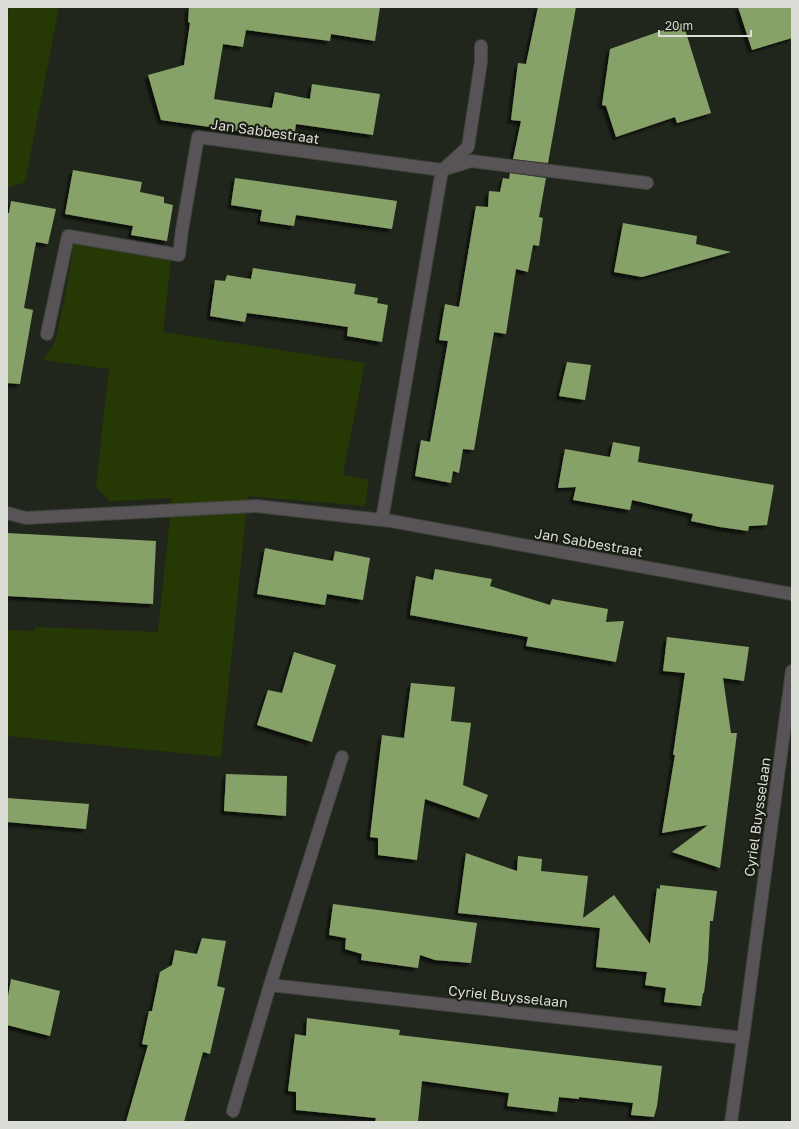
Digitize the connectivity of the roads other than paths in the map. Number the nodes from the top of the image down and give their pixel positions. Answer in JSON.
{"nodes":[{"id":1,"x":481,"y":46,"type":"dead end"},
{"id":2,"x":442,"y":170,"type":"junction"},
{"id":3,"x":648,"y":183,"type":"dead end"},
{"id":4,"x":47,"y":334,"type":"dead end"},
{"id":5,"x":7,"y":514,"type":"edge"},
{"id":6,"x":382,"y":520,"type":"junction"},
{"id":7,"x":792,"y":594,"type":"edge"},
{"id":8,"x":792,"y":671,"type":"edge"},
{"id":9,"x":342,"y":757,"type":"dead end"},
{"id":10,"x":270,"y":985,"type":"junction"},
{"id":11,"x":742,"y":1038,"type":"junction"},
{"id":12,"x":233,"y":1111,"type":"dead end"},
{"id":13,"x":731,"y":1122,"type":"edge"}],
"edges":[{"from":1,"to":2,"type":"street"},
{"from":2,"to":3,"type":"street","name":"Jan Sabbestraat"},
{"from":2,"to":4,"type":"street","name":"Jan Sabbestraat"},
{"from":2,"to":6,"type":"street"},
{"from":5,"to":6,"type":"street","name":"Jan Sabbestraat"},
{"from":6,"to":7,"type":"street","name":"Jan Sabbestraat"},
{"from":8,"to":11,"type":"street","name":"Cyriel Buysselaan"},
{"from":9,"to":10,"type":"street"},
{"from":10,"to":11,"type":"street","name":"Cyriel Buysselaan"},
{"from":10,"to":12,"type":"street"},
{"from":11,"to":13,"type":"street","name":"Cyriel Buysselaan"}]}
